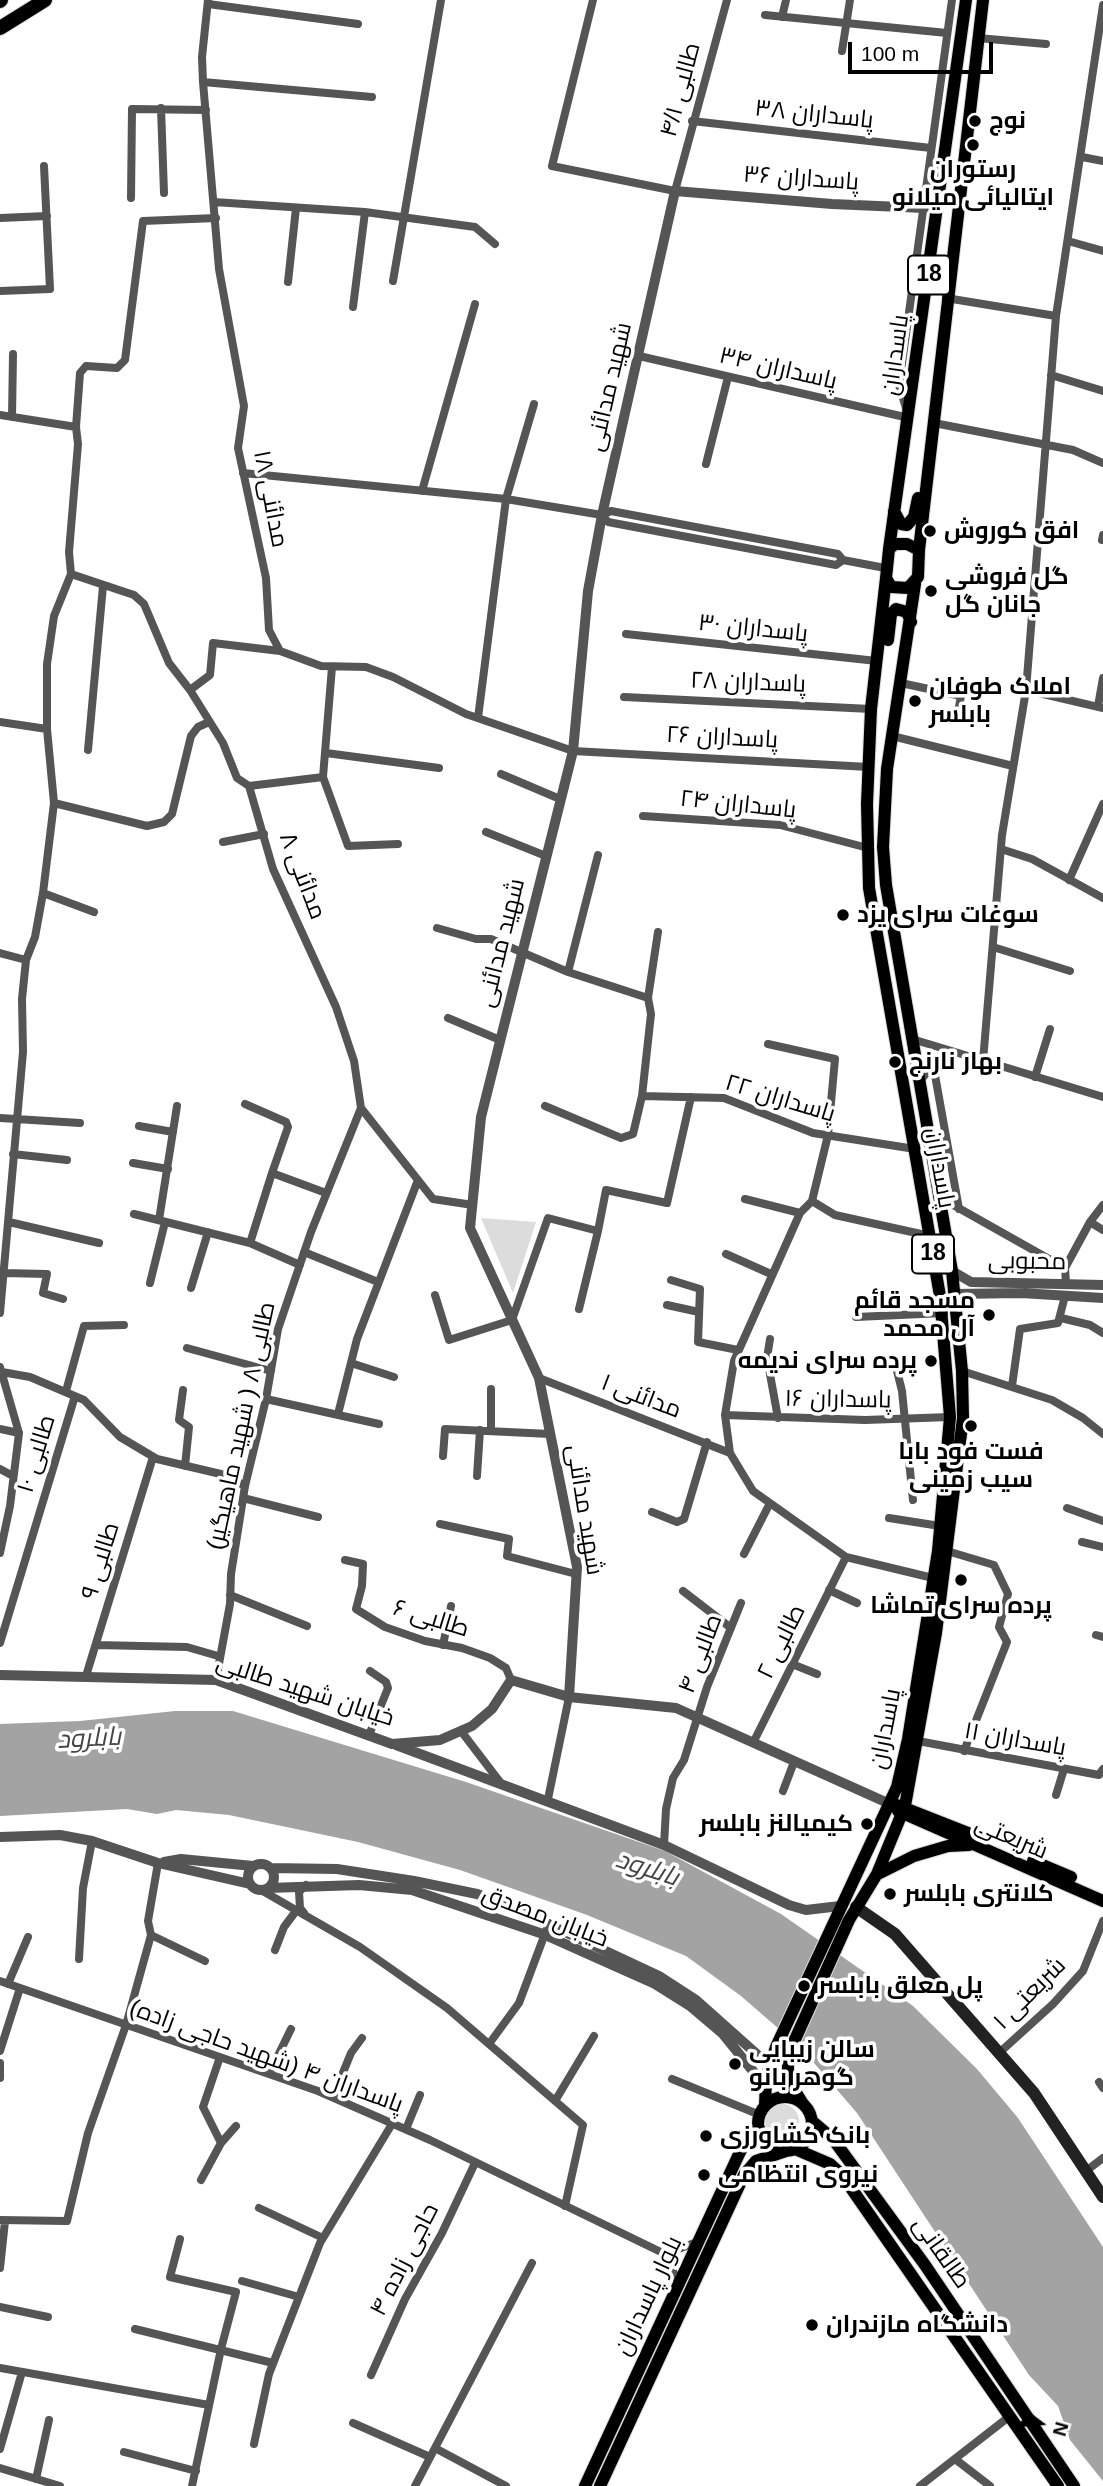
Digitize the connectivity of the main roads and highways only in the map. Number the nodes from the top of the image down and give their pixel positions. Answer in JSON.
{"nodes":[{"id":1,"x":45,"y":0,"type":"edge"},
{"id":2,"x":966,"y":0,"type":"edge"},
{"id":3,"x":983,"y":0,"type":"edge"},
{"id":4,"x":0,"y":28,"type":"edge"},
{"id":5,"x":931,"y":445,"type":"junction"},
{"id":6,"x":893,"y":510,"type":"junction"},
{"id":7,"x":890,"y":549,"type":"junction"},
{"id":8,"x":919,"y":550,"type":"junction"},
{"id":9,"x":886,"y":573,"type":"junction"},
{"id":10,"x":915,"y":583,"type":"junction"},
{"id":11,"x":911,"y":622,"type":"junction"},
{"id":12,"x":872,"y":703,"type":"junction"},
{"id":13,"x":955,"y":1294,"type":"junction"},
{"id":14,"x":940,"y":1296,"type":"junction"},
{"id":15,"x":890,"y":1804,"type":"junction"},
{"id":16,"x":904,"y":1810,"type":"junction"},
{"id":17,"x":974,"y":1844,"type":"junction"},
{"id":18,"x":877,"y":1874,"type":"junction"},
{"id":19,"x":1103,"y":1891,"type":"edge"},
{"id":20,"x":1103,"y":1900,"type":"edge"},
{"id":21,"x":856,"y":1908,"type":"junction"},
{"id":22,"x":803,"y":2104,"type":"junction"},
{"id":23,"x":761,"y":2117,"type":"junction"},
{"id":24,"x":812,"y":2121,"type":"junction"},
{"id":25,"x":833,"y":2139,"type":"junction"},
{"id":26,"x":791,"y":2150,"type":"junction"},
{"id":27,"x":821,"y":2159,"type":"junction"},
{"id":28,"x":1103,"y":2197,"type":"edge"},
{"id":29,"x":585,"y":2486,"type":"edge"},
{"id":30,"x":600,"y":2486,"type":"edge"},
{"id":31,"x":1058,"y":2486,"type":"edge"},
{"id":32,"x":1074,"y":2486,"type":"edge"}],
"edges":[{"from":1,"to":4,"type":"highway"},
{"from":2,"to":6,"type":"main road","name":"پاسداران","number":"18"},
{"from":3,"to":5,"type":"main road","name":"پاسداران","number":"18"},
{"from":5,"to":6,"type":"main road"},
{"from":5,"to":8,"type":"main road","name":"پاسداران","number":"18"},
{"from":6,"to":7,"type":"main road","name":"پاسداران","number":"18"},
{"from":7,"to":8,"type":"main road"},
{"from":7,"to":9,"type":"main road","number":"18"},
{"from":8,"to":10,"type":"main road","number":"18"},
{"from":9,"to":10,"type":"main road"},
{"from":9,"to":12,"type":"main road","name":"پاسداران","number":"18"},
{"from":10,"to":11,"type":"main road","name":"پاسداران","number":"18"},
{"from":11,"to":12,"type":"main road"},
{"from":11,"to":13,"type":"main road","name":"پاسداران","number":"18"},
{"from":12,"to":14,"type":"main road","name":"پاسداران","number":"18"},
{"from":13,"to":14,"type":"main road"},
{"from":13,"to":16,"type":"main road","name":"پاسداران","number":"18"},
{"from":14,"to":15,"type":"main road","name":"پاسداران","number":"18"},
{"from":15,"to":16,"type":"main road"},
{"from":15,"to":23,"type":"main road","name":"پاسداران","number":"18"},
{"from":16,"to":17,"type":"main road","name":"شریعتی"},
{"from":16,"to":18,"type":"main road","name":"پاسداران","number":"18"},
{"from":16,"to":19,"type":"main road","name":"شریعتی"},
{"from":17,"to":18,"type":"main road"},
{"from":17,"to":20,"type":"main road","name":"شریعتی"},
{"from":18,"to":21,"type":"main road","name":"پاسداران","number":"18"},
{"from":21,"to":22,"type":"main road"},
{"from":21,"to":28,"type":"main road"},
{"from":22,"to":23,"type":"main road"},
{"from":22,"to":24,"type":"main road"},
{"from":23,"to":26,"type":"main road"},
{"from":23,"to":29,"type":"main road","name":"بلوار پاسداران"},
{"from":24,"to":25,"type":"main road","name":"طالقانی"},
{"from":24,"to":26,"type":"main road"},
{"from":25,"to":27,"type":"main road"},
{"from":25,"to":32,"type":"main road","name":"طالقانی"},
{"from":26,"to":27,"type":"main road","name":"طالقانی"},
{"from":26,"to":30,"type":"main road","name":"بلوار پاسداران"},
{"from":27,"to":31,"type":"main road","name":"طالقانی"}]}
